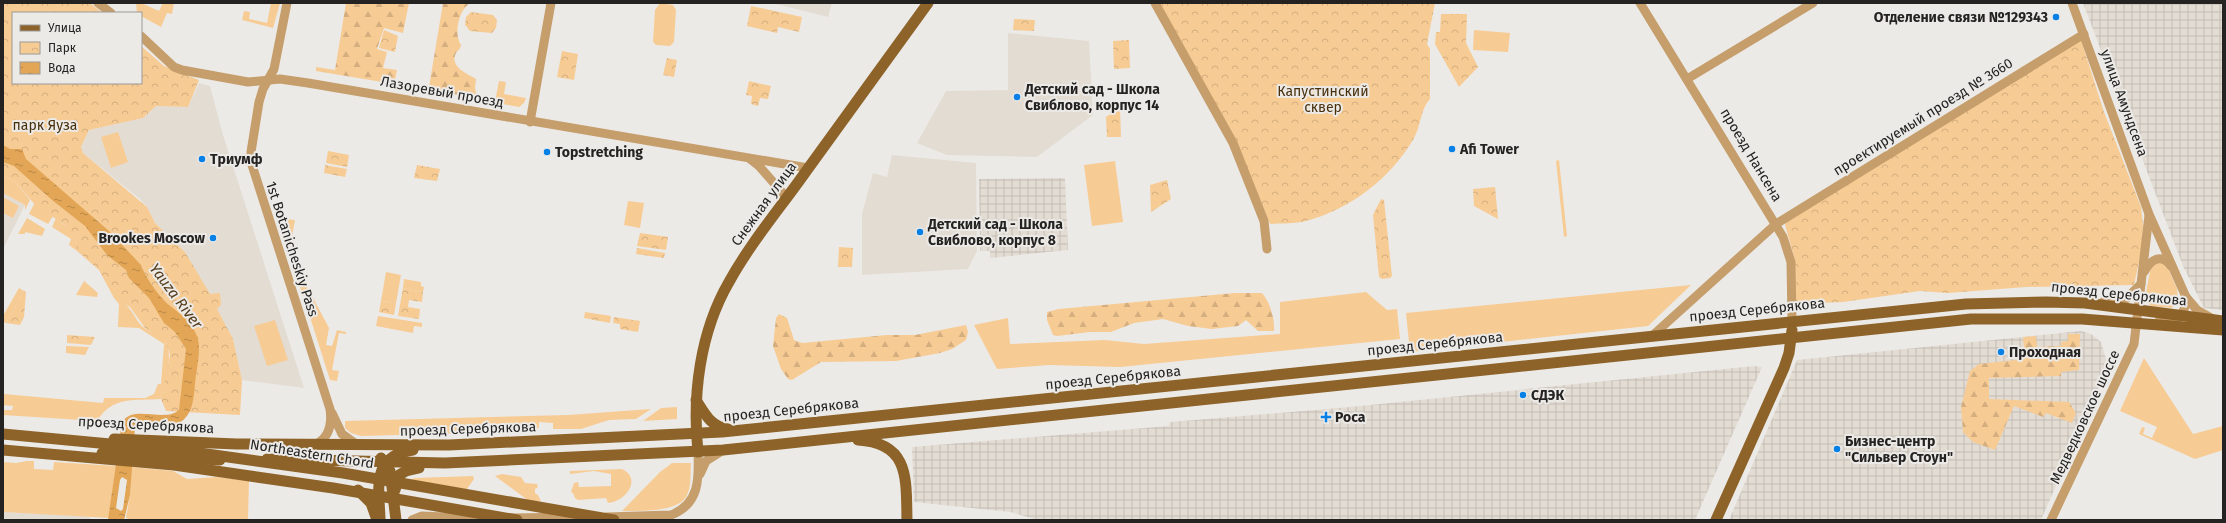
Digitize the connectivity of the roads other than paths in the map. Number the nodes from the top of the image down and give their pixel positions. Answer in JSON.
{"nodes":[{"id":1,"x":98,"y":3,"type":"edge"},
{"id":2,"x":287,"y":3,"type":"edge"},
{"id":3,"x":551,"y":3,"type":"edge"},
{"id":4,"x":928,"y":3,"type":"edge"},
{"id":5,"x":1155,"y":3,"type":"edge"},
{"id":6,"x":1640,"y":3,"type":"edge"},
{"id":7,"x":1813,"y":3,"type":"edge"},
{"id":8,"x":2072,"y":3,"type":"edge"},
{"id":9,"x":110,"y":12,"type":"edge"},
{"id":10,"x":2084,"y":34,"type":"junction"},
{"id":11,"x":142,"y":37,"type":"edge"},
{"id":12,"x":1687,"y":79,"type":"junction"},
{"id":13,"x":268,"y":81,"type":"junction"},
{"id":14,"x":530,"y":122,"type":"junction"},
{"id":15,"x":749,"y":159,"type":"junction"},
{"id":16,"x":808,"y":168,"type":"junction"},
{"id":17,"x":787,"y":198,"type":"junction"},
{"id":18,"x":2149,"y":214,"type":"junction"},
{"id":19,"x":1776,"y":224,"type":"junction"},
{"id":20,"x":1268,"y":249,"type":"dead end"},
{"id":21,"x":2177,"y":274,"type":"junction"},
{"id":22,"x":2142,"y":280,"type":"junction"},
{"id":23,"x":2186,"y":297,"type":"junction"},
{"id":24,"x":2086,"y":303,"type":"junction"},
{"id":25,"x":2112,"y":306,"type":"junction"},
{"id":26,"x":2137,"y":310,"type":"junction"},
{"id":27,"x":2180,"y":315,"type":"junction"},
{"id":28,"x":2219,"y":320,"type":"edge"},
{"id":29,"x":1792,"y":321,"type":"junction"},
{"id":30,"x":2136,"y":323,"type":"junction"},
{"id":31,"x":2223,"y":330,"type":"edge"},
{"id":32,"x":1652,"y":336,"type":"junction"},
{"id":33,"x":1792,"y":337,"type":"junction"},
{"id":34,"x":696,"y":400,"type":"junction"},
{"id":35,"x":330,"y":409,"type":"junction"},
{"id":36,"x":744,"y":430,"type":"junction"},
{"id":37,"x":3,"y":433,"type":"edge"},
{"id":38,"x":696,"y":434,"type":"junction"},
{"id":39,"x":833,"y":439,"type":"junction"},
{"id":40,"x":316,"y":444,"type":"junction"},
{"id":41,"x":361,"y":445,"type":"junction"},
{"id":42,"x":449,"y":445,"type":"junction"},
{"id":43,"x":3,"y":449,"type":"edge"},
{"id":44,"x":723,"y":450,"type":"junction"},
{"id":45,"x":698,"y":452,"type":"junction"},
{"id":46,"x":187,"y":459,"type":"junction"},
{"id":47,"x":385,"y":462,"type":"junction"},
{"id":48,"x":445,"y":463,"type":"junction"},
{"id":49,"x":698,"y":483,"type":"junction"},
{"id":50,"x":394,"y":500,"type":"junction"},
{"id":51,"x":379,"y":520,"type":"edge"},
{"id":52,"x":396,"y":520,"type":"edge"},
{"id":53,"x":412,"y":520,"type":"edge"},
{"id":54,"x":517,"y":520,"type":"edge"},
{"id":55,"x":614,"y":520,"type":"edge"},
{"id":56,"x":908,"y":520,"type":"edge"},
{"id":57,"x":1716,"y":520,"type":"edge"},
{"id":58,"x":2051,"y":520,"type":"edge"}],
"edges":[{"from":1,"to":9,"type":"street"},
{"from":2,"to":13,"type":"street","name":"1st Botanicheskiy Pass"},
{"from":3,"to":14,"type":"street"},
{"from":4,"to":16,"type":"main road","name":"Снежная улица"},
{"from":5,"to":20,"type":"street"},
{"from":6,"to":12,"type":"street","name":"проезд Нансена"},
{"from":7,"to":12,"type":"street"},
{"from":8,"to":10,"type":"street","name":"улица Амундсена"},
{"from":10,"to":18,"type":"street","name":"улица Амундсена"},
{"from":10,"to":19,"type":"street","name":"проектируемый проезд № 3660"},
{"from":11,"to":13,"type":"street","name":"Лазоревый проезд"},
{"from":12,"to":19,"type":"street","name":"проезд Нансена"},
{"from":13,"to":14,"type":"street","name":"Лазоревый проезд"},
{"from":13,"to":35,"type":"street","name":"1st Botanicheskiy Pass"},
{"from":14,"to":15,"type":"street","name":"Лазоревый проезд"},
{"from":15,"to":16,"type":"street","name":"Лазоревый проезд"},
{"from":15,"to":17,"type":"street"},
{"from":16,"to":17,"type":"main road","name":"Снежная улица"},
{"from":17,"to":34,"type":"main road","name":"Снежная улица"},
{"from":18,"to":21,"type":"street","name":"улица Амундсена"},
{"from":18,"to":22,"type":"street","name":"улица Амундсена"},
{"from":19,"to":29,"type":"street","name":"проезд Нансена"},
{"from":19,"to":32,"type":"street","name":"проектируемый проезд № 3660"},
{"from":21,"to":22,"type":"street"},
{"from":21,"to":23,"type":"street","name":"улица Амундсена"},
{"from":22,"to":24,"type":"street"},
{"from":22,"to":26,"type":"street","name":"улица Амундсена"},
{"from":23,"to":27,"type":"street"},
{"from":23,"to":28,"type":"street"},
{"from":24,"to":25,"type":"main road","name":"проезд Серебрякова"},
{"from":24,"to":29,"type":"main road","name":"проезд Серебрякова"},
{"from":25,"to":26,"type":"main road","name":"проезд Серебрякова"},
{"from":25,"to":30,"type":"street"},
{"from":26,"to":27,"type":"main road","name":"проезд Серебрякова"},
{"from":26,"to":30,"type":"street","name":"Медведковское шоссе"},
{"from":27,"to":28,"type":"main road","name":"проезд Серебрякова"},
{"from":27,"to":30,"type":"street"},
{"from":29,"to":32,"type":"main road","name":"проезд Серебрякова"},
{"from":29,"to":33,"type":"main road","name":"проезд Нансена"},
{"from":30,"to":31,"type":"main road","name":"проезд Серебрякова"},
{"from":30,"to":33,"type":"main road","name":"проезд Серебрякова"},
{"from":30,"to":58,"type":"street","name":"Медведковское шоссе"},
{"from":32,"to":36,"type":"main road","name":"проезд Серебрякова"},
{"from":33,"to":39,"type":"main road","name":"проезд Серебрякова"},
{"from":33,"to":57,"type":"main road","name":"проезд Нансена"},
{"from":34,"to":36,"type":"main road"},
{"from":34,"to":38,"type":"main road","name":"Снежная улица"},
{"from":35,"to":40,"type":"street","name":"1st Botanicheskiy Pass"},
{"from":35,"to":41,"type":"street","name":"1st Botanicheskiy Pass"},
{"from":36,"to":38,"type":"main road","name":"проезд Серебрякова"},
{"from":37,"to":40,"type":"main road","name":"проезд Серебрякова"},
{"from":37,"to":55,"type":"main road","name":"Northeastern Chord","bridge":true},
{"from":38,"to":42,"type":"main road","name":"проезд Серебрякова"},
{"from":38,"to":45,"type":"main road","name":"Снежная улица"},
{"from":39,"to":44,"type":"main road","name":"проезд Серебрякова"},
{"from":39,"to":56,"type":"main road"},
{"from":40,"to":41,"type":"main road","name":"проезд Серебрякова"},
{"from":41,"to":42,"type":"main road","name":"проезд Серебрякова"},
{"from":41,"to":47,"type":"main road"},
{"from":42,"to":47,"type":"main road"},
{"from":43,"to":46,"type":"main road","name":"проезд Серебрякова"},
{"from":43,"to":54,"type":"main road","bridge":true},
{"from":44,"to":45,"type":"main road","name":"проезд Серебрякова"},
{"from":44,"to":49,"type":"street"},
{"from":45,"to":48,"type":"main road","name":"проезд Серебрякова"},
{"from":45,"to":49,"type":"street"},
{"from":46,"to":47,"type":"main road","name":"проезд Серебрякова"},
{"from":46,"to":51,"type":"main road"},
{"from":47,"to":48,"type":"main road","name":"проезд Серебрякова"},
{"from":47,"to":50,"type":"main road"},
{"from":47,"to":51,"type":"main road"},
{"from":48,"to":50,"type":"main road"},
{"from":49,"to":53,"type":"street"},
{"from":50,"to":52,"type":"main road"}]}
